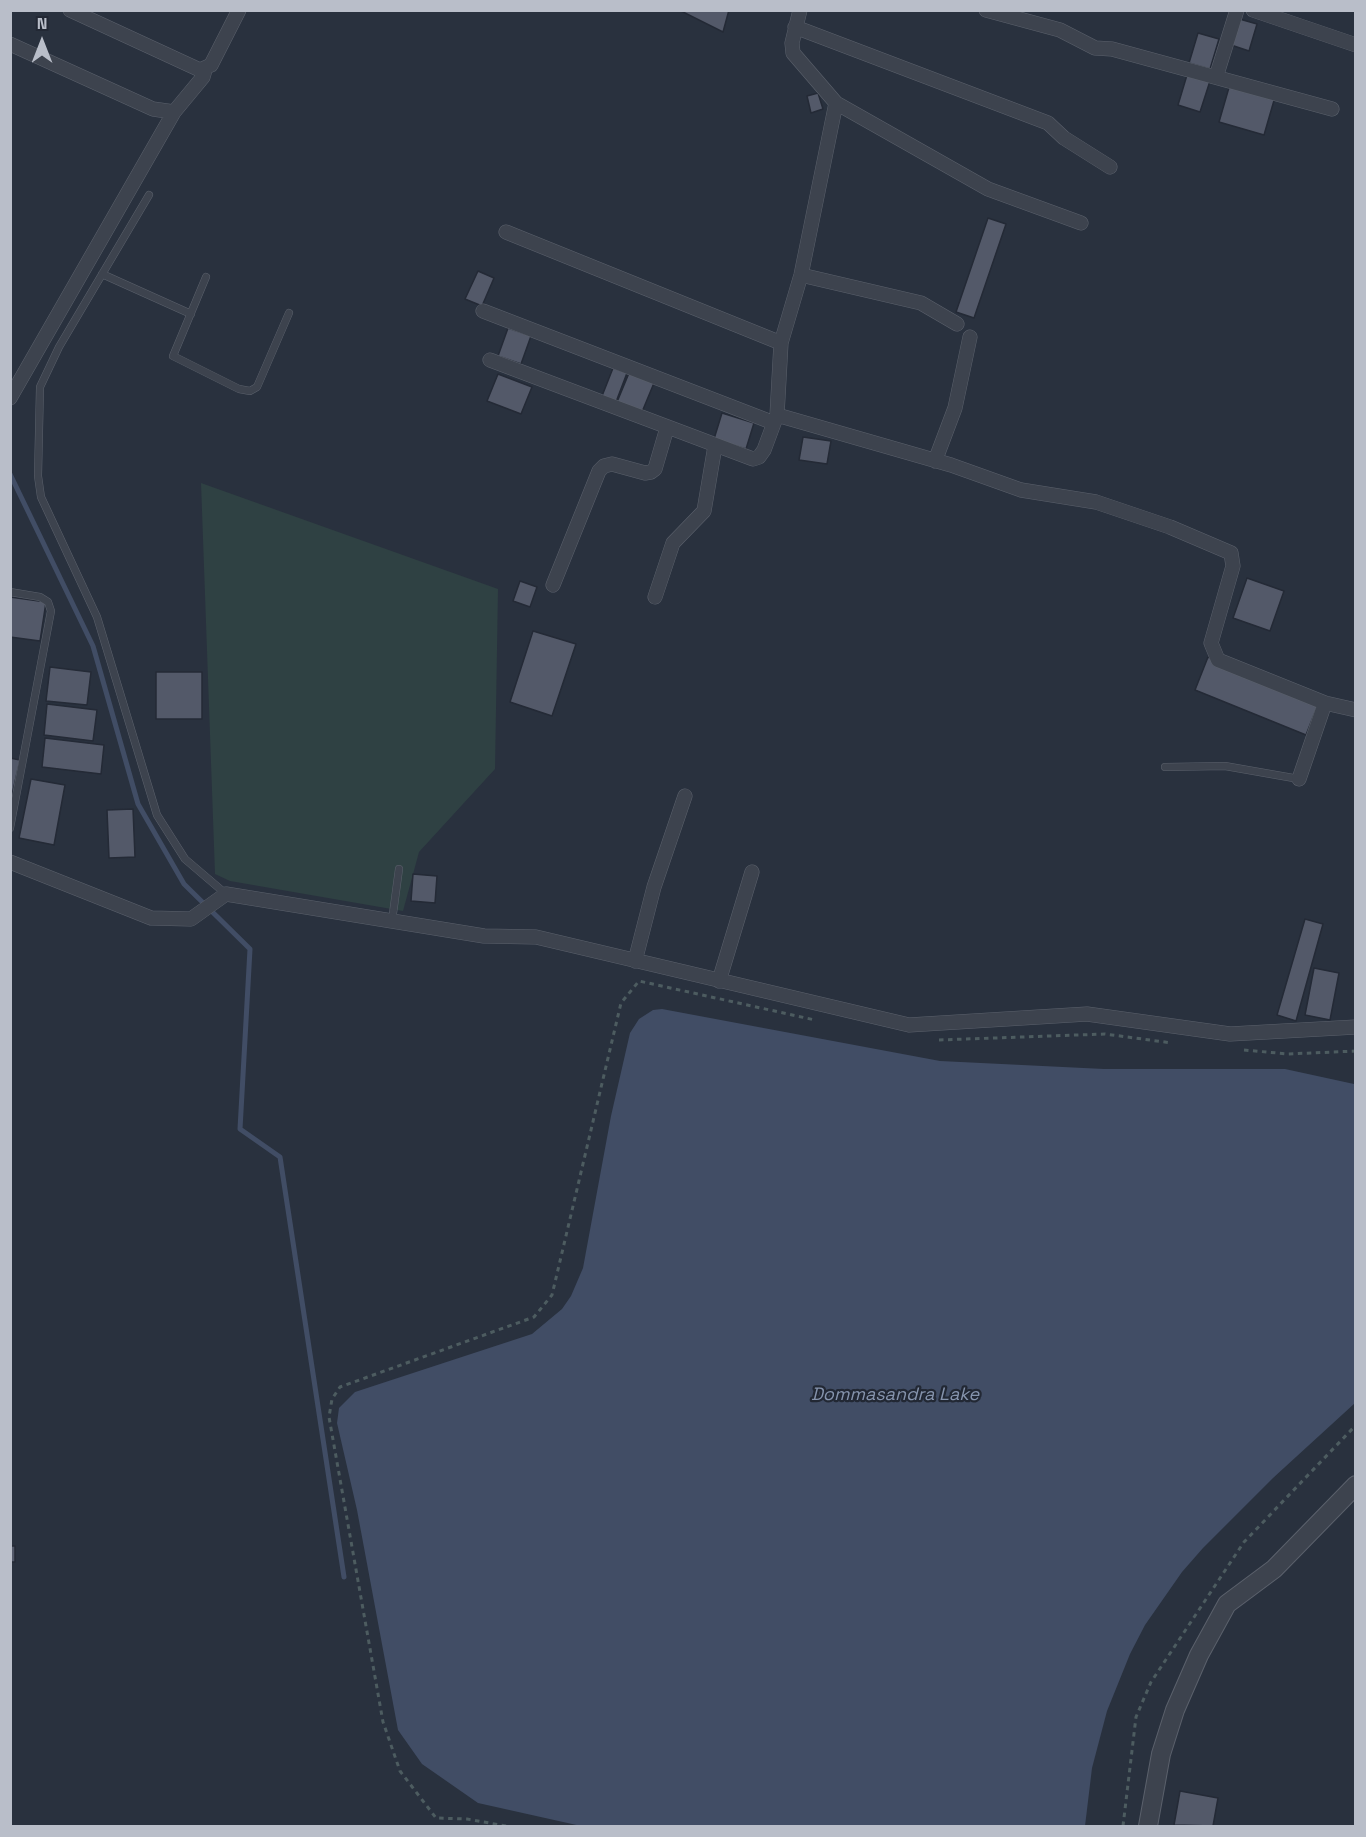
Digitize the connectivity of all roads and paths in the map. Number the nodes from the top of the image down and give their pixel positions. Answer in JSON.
{"nodes":[{"id":1,"x":70,"y":10,"type":"edge"},
{"id":2,"x":239,"y":10,"type":"edge"},
{"id":3,"x":800,"y":10,"type":"edge"},
{"id":4,"x":986,"y":10,"type":"edge"},
{"id":5,"x":1237,"y":10,"type":"edge"},
{"id":6,"x":1253,"y":10,"type":"edge"},
{"id":7,"x":795,"y":27,"type":"junction"},
{"id":8,"x":10,"y":44,"type":"edge"},
{"id":9,"x":1356,"y":45,"type":"edge"},
{"id":10,"x":205,"y":70,"type":"junction"},
{"id":11,"x":1216,"y":77,"type":"junction"},
{"id":12,"x":836,"y":103,"type":"junction"},
{"id":13,"x":1332,"y":109,"type":"dead end"},
{"id":14,"x":174,"y":112,"type":"junction"},
{"id":15,"x":1110,"y":167,"type":"dead end"},
{"id":16,"x":149,"y":195,"type":"dead end"},
{"id":17,"x":1081,"y":223,"type":"dead end"},
{"id":18,"x":506,"y":232,"type":"dead end"},
{"id":19,"x":102,"y":274,"type":"junction"},
{"id":20,"x":801,"y":274,"type":"junction"},
{"id":21,"x":206,"y":277,"type":"dead end"},
{"id":22,"x":483,"y":311,"type":"dead end"},
{"id":23,"x":289,"y":313,"type":"dead end"},
{"id":24,"x":191,"y":314,"type":"junction"},
{"id":25,"x":957,"y":324,"type":"dead end"},
{"id":26,"x":970,"y":337,"type":"dead end"},
{"id":27,"x":781,"y":343,"type":"junction"},
{"id":28,"x":490,"y":360,"type":"dead end"},
{"id":29,"x":10,"y":398,"type":"edge"},
{"id":30,"x":775,"y":419,"type":"junction"},
{"id":31,"x":667,"y":428,"type":"junction"},
{"id":32,"x":715,"y":446,"type":"junction"},
{"id":33,"x":935,"y":461,"type":"junction"},
{"id":34,"x":553,"y":585,"type":"dead end"},
{"id":35,"x":10,"y":592,"type":"edge"},
{"id":36,"x":655,"y":597,"type":"dead end"},
{"id":37,"x":1325,"y":703,"type":"junction"},
{"id":38,"x":1356,"y":710,"type":"edge"},
{"id":39,"x":1165,"y":767,"type":"dead end"},
{"id":40,"x":1299,"y":779,"type":"joint"},
{"id":41,"x":685,"y":796,"type":"dead end"},
{"id":42,"x":10,"y":828,"type":"edge"},
{"id":43,"x":10,"y":862,"type":"edge"},
{"id":44,"x":399,"y":868,"type":"dead end"},
{"id":45,"x":752,"y":872,"type":"dead end"},
{"id":46,"x":226,"y":894,"type":"junction"},
{"id":47,"x":392,"y":921,"type":"junction"},
{"id":48,"x":634,"y":961,"type":"junction"},
{"id":49,"x":639,"y":981,"type":"dead end"},
{"id":50,"x":719,"y":981,"type":"junction"},
{"id":51,"x":1356,"y":1027,"type":"edge"},
{"id":52,"x":1356,"y":1485,"type":"edge"},
{"id":53,"x":506,"y":1827,"type":"edge"},
{"id":54,"x":1148,"y":1827,"type":"edge"}],
"edges":[{"from":1,"to":10,"type":"street"},
{"from":2,"to":10,"type":"street"},
{"from":3,"to":7,"type":"street"},
{"from":4,"to":11,"type":"street"},
{"from":5,"to":11,"type":"street"},
{"from":6,"to":9,"type":"street"},
{"from":7,"to":12,"type":"street"},
{"from":7,"to":15,"type":"street"},
{"from":8,"to":14,"type":"street"},
{"from":10,"to":14,"type":"street"},
{"from":11,"to":13,"type":"street"},
{"from":12,"to":17,"type":"street"},
{"from":12,"to":20,"type":"street"},
{"from":14,"to":29,"type":"street"},
{"from":16,"to":19,"type":"lane"},
{"from":18,"to":27,"type":"street"},
{"from":19,"to":24,"type":"lane"},
{"from":19,"to":46,"type":"lane"},
{"from":20,"to":25,"type":"street"},
{"from":20,"to":27,"type":"street"},
{"from":21,"to":24,"type":"lane"},
{"from":22,"to":30,"type":"street"},
{"from":23,"to":24,"type":"lane"},
{"from":26,"to":33,"type":"street"},
{"from":27,"to":30,"type":"street"},
{"from":28,"to":31,"type":"street"},
{"from":30,"to":32,"type":"street"},
{"from":30,"to":33,"type":"street"},
{"from":31,"to":32,"type":"street"},
{"from":31,"to":34,"type":"street"},
{"from":32,"to":36,"type":"street"},
{"from":33,"to":37,"type":"street"},
{"from":35,"to":42,"type":"lane"},
{"from":37,"to":38,"type":"street"},
{"from":37,"to":40,"type":"street"},
{"from":39,"to":40,"type":"lane"},
{"from":41,"to":48,"type":"street"},
{"from":43,"to":46,"type":"street"},
{"from":44,"to":47,"type":"lane"},
{"from":45,"to":50,"type":"street"},
{"from":46,"to":47,"type":"street"},
{"from":47,"to":48,"type":"street"},
{"from":48,"to":50,"type":"street"},
{"from":49,"to":53,"type":"path"},
{"from":50,"to":51,"type":"street"},
{"from":52,"to":54,"type":"street"}]}
